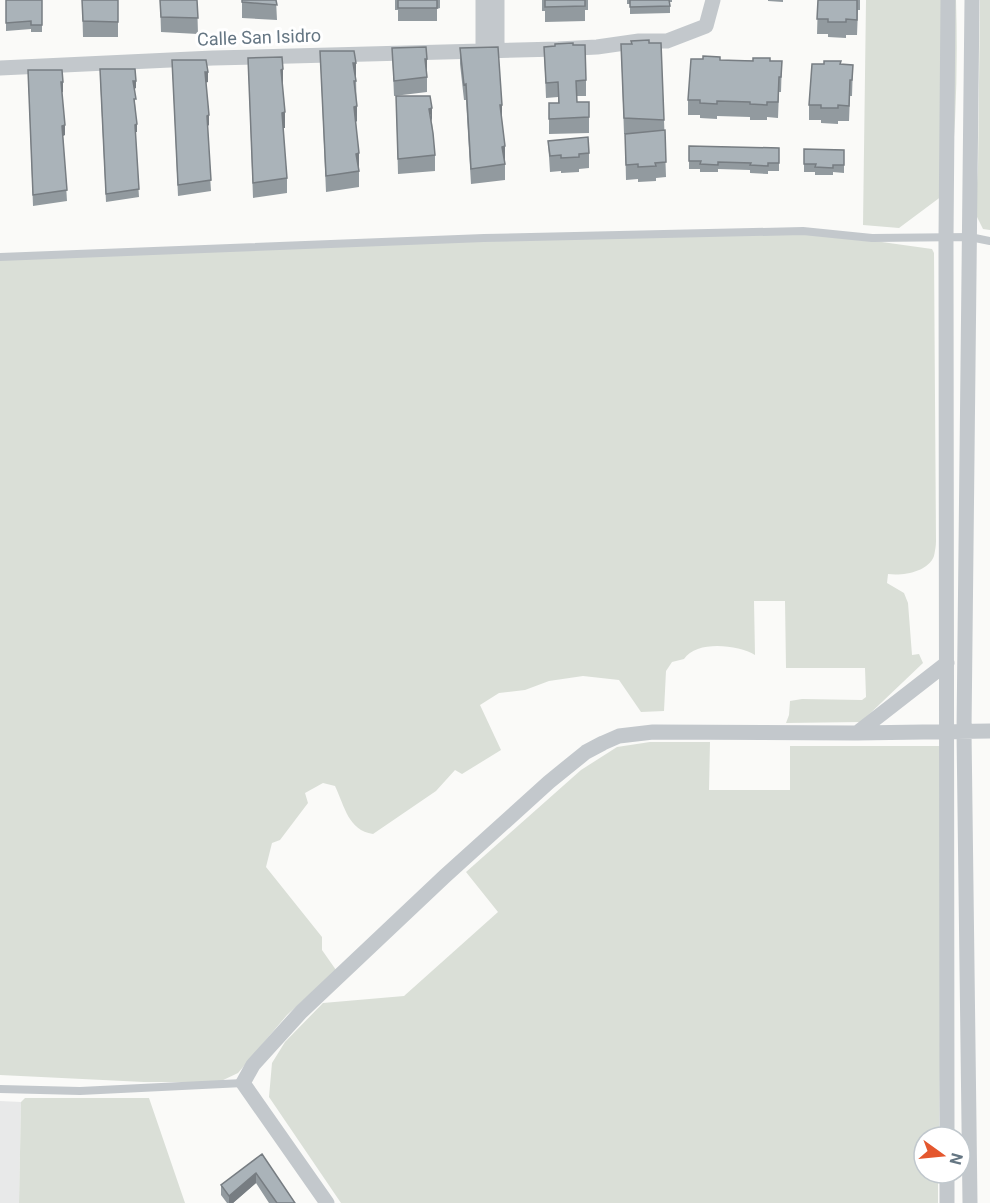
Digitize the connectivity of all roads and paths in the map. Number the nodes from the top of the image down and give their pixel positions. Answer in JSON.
{"nodes":[{"id":1,"x":483,"y":0,"type":"edge"},
{"id":2,"x":497,"y":0,"type":"edge"},
{"id":3,"x":713,"y":0,"type":"edge"},
{"id":4,"x":948,"y":0,"type":"edge"},
{"id":5,"x":972,"y":0,"type":"edge"},
{"id":6,"x":490,"y":49,"type":"junction"},
{"id":7,"x":0,"y":68,"type":"edge"},
{"id":8,"x":970,"y":237,"type":"junction"},
{"id":9,"x":946,"y":238,"type":"junction"},
{"id":10,"x":990,"y":241,"type":"edge"},
{"id":11,"x":0,"y":257,"type":"edge"},
{"id":12,"x":947,"y":663,"type":"junction"},
{"id":13,"x":964,"y":731,"type":"junction"},
{"id":14,"x":990,"y":731,"type":"edge"},
{"id":15,"x":948,"y":732,"type":"junction"},
{"id":16,"x":857,"y":733,"type":"junction"},
{"id":17,"x":243,"y":1083,"type":"junction"},
{"id":18,"x":0,"y":1089,"type":"edge"},
{"id":19,"x":947,"y":1125,"type":"edge"},
{"id":20,"x":947,"y":1185,"type":"edge"},
{"id":21,"x":327,"y":1203,"type":"edge"},
{"id":22,"x":947,"y":1203,"type":"edge"},
{"id":23,"x":970,"y":1203,"type":"edge"}],
"edges":[{"from":1,"to":6,"type":"street"},
{"from":2,"to":6,"type":"street"},
{"from":3,"to":6,"type":"street","name":"Calle San Isidro"},
{"from":4,"to":9,"type":"street"},
{"from":5,"to":8,"type":"street"},
{"from":6,"to":7,"type":"street","name":"Calle San Isidro"},
{"from":8,"to":9,"type":"lane"},
{"from":8,"to":10,"type":"lane"},
{"from":8,"to":13,"type":"street"},
{"from":9,"to":11,"type":"lane"},
{"from":9,"to":12,"type":"street"},
{"from":12,"to":15,"type":"street"},
{"from":12,"to":16,"type":"street"},
{"from":13,"to":14,"type":"street"},
{"from":13,"to":15,"type":"street"},
{"from":13,"to":23,"type":"street"},
{"from":15,"to":16,"type":"street"},
{"from":15,"to":19,"type":"street"},
{"from":16,"to":17,"type":"street"},
{"from":17,"to":18,"type":"lane"},
{"from":17,"to":21,"type":"street"},
{"from":20,"to":22,"type":"street"}]}
